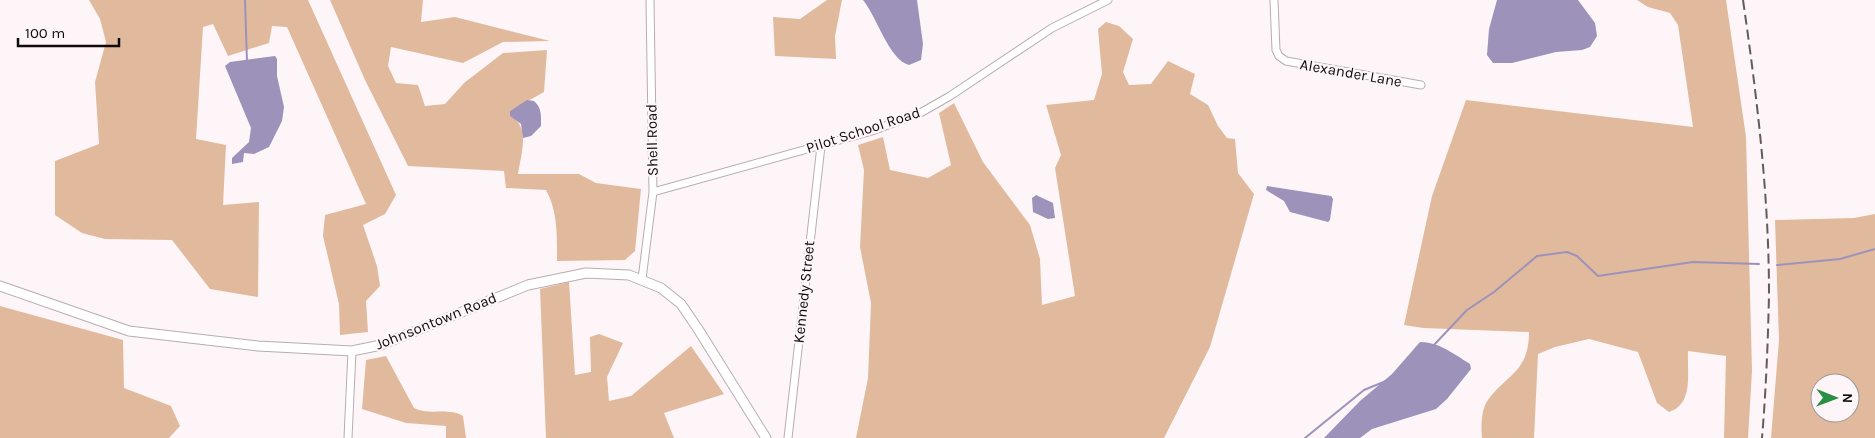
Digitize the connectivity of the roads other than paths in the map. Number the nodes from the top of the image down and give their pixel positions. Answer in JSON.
{"nodes":[{"id":1,"x":650,"y":0,"type":"edge"},
{"id":2,"x":1108,"y":0,"type":"edge"},
{"id":3,"x":1274,"y":0,"type":"edge"},
{"id":4,"x":1421,"y":85,"type":"dead end"},
{"id":5,"x":821,"y":146,"type":"junction"},
{"id":6,"x":653,"y":192,"type":"junction"},
{"id":7,"x":642,"y":279,"type":"junction"},
{"id":8,"x":0,"y":286,"type":"edge"},
{"id":9,"x":352,"y":351,"type":"junction"},
{"id":10,"x":348,"y":438,"type":"edge"},
{"id":11,"x":766,"y":438,"type":"edge"},
{"id":12,"x":788,"y":438,"type":"edge"}],
"edges":[{"from":1,"to":6,"type":"street","name":"Shell Road"},
{"from":2,"to":5,"type":"street","name":"Pilot School Road"},
{"from":3,"to":4,"type":"street","name":"Alexander Lane"},
{"from":5,"to":6,"type":"street","name":"Pilot School Road"},
{"from":5,"to":12,"type":"street","name":"Kennedy Street"},
{"from":6,"to":7,"type":"street","name":"Shell Road"},
{"from":7,"to":9,"type":"street","name":"Johnsontown Road"},
{"from":7,"to":11,"type":"street","name":"Johnsontown Road"},
{"from":8,"to":9,"type":"street","name":"Johnsontown Road"},
{"from":9,"to":10,"type":"street"}]}
